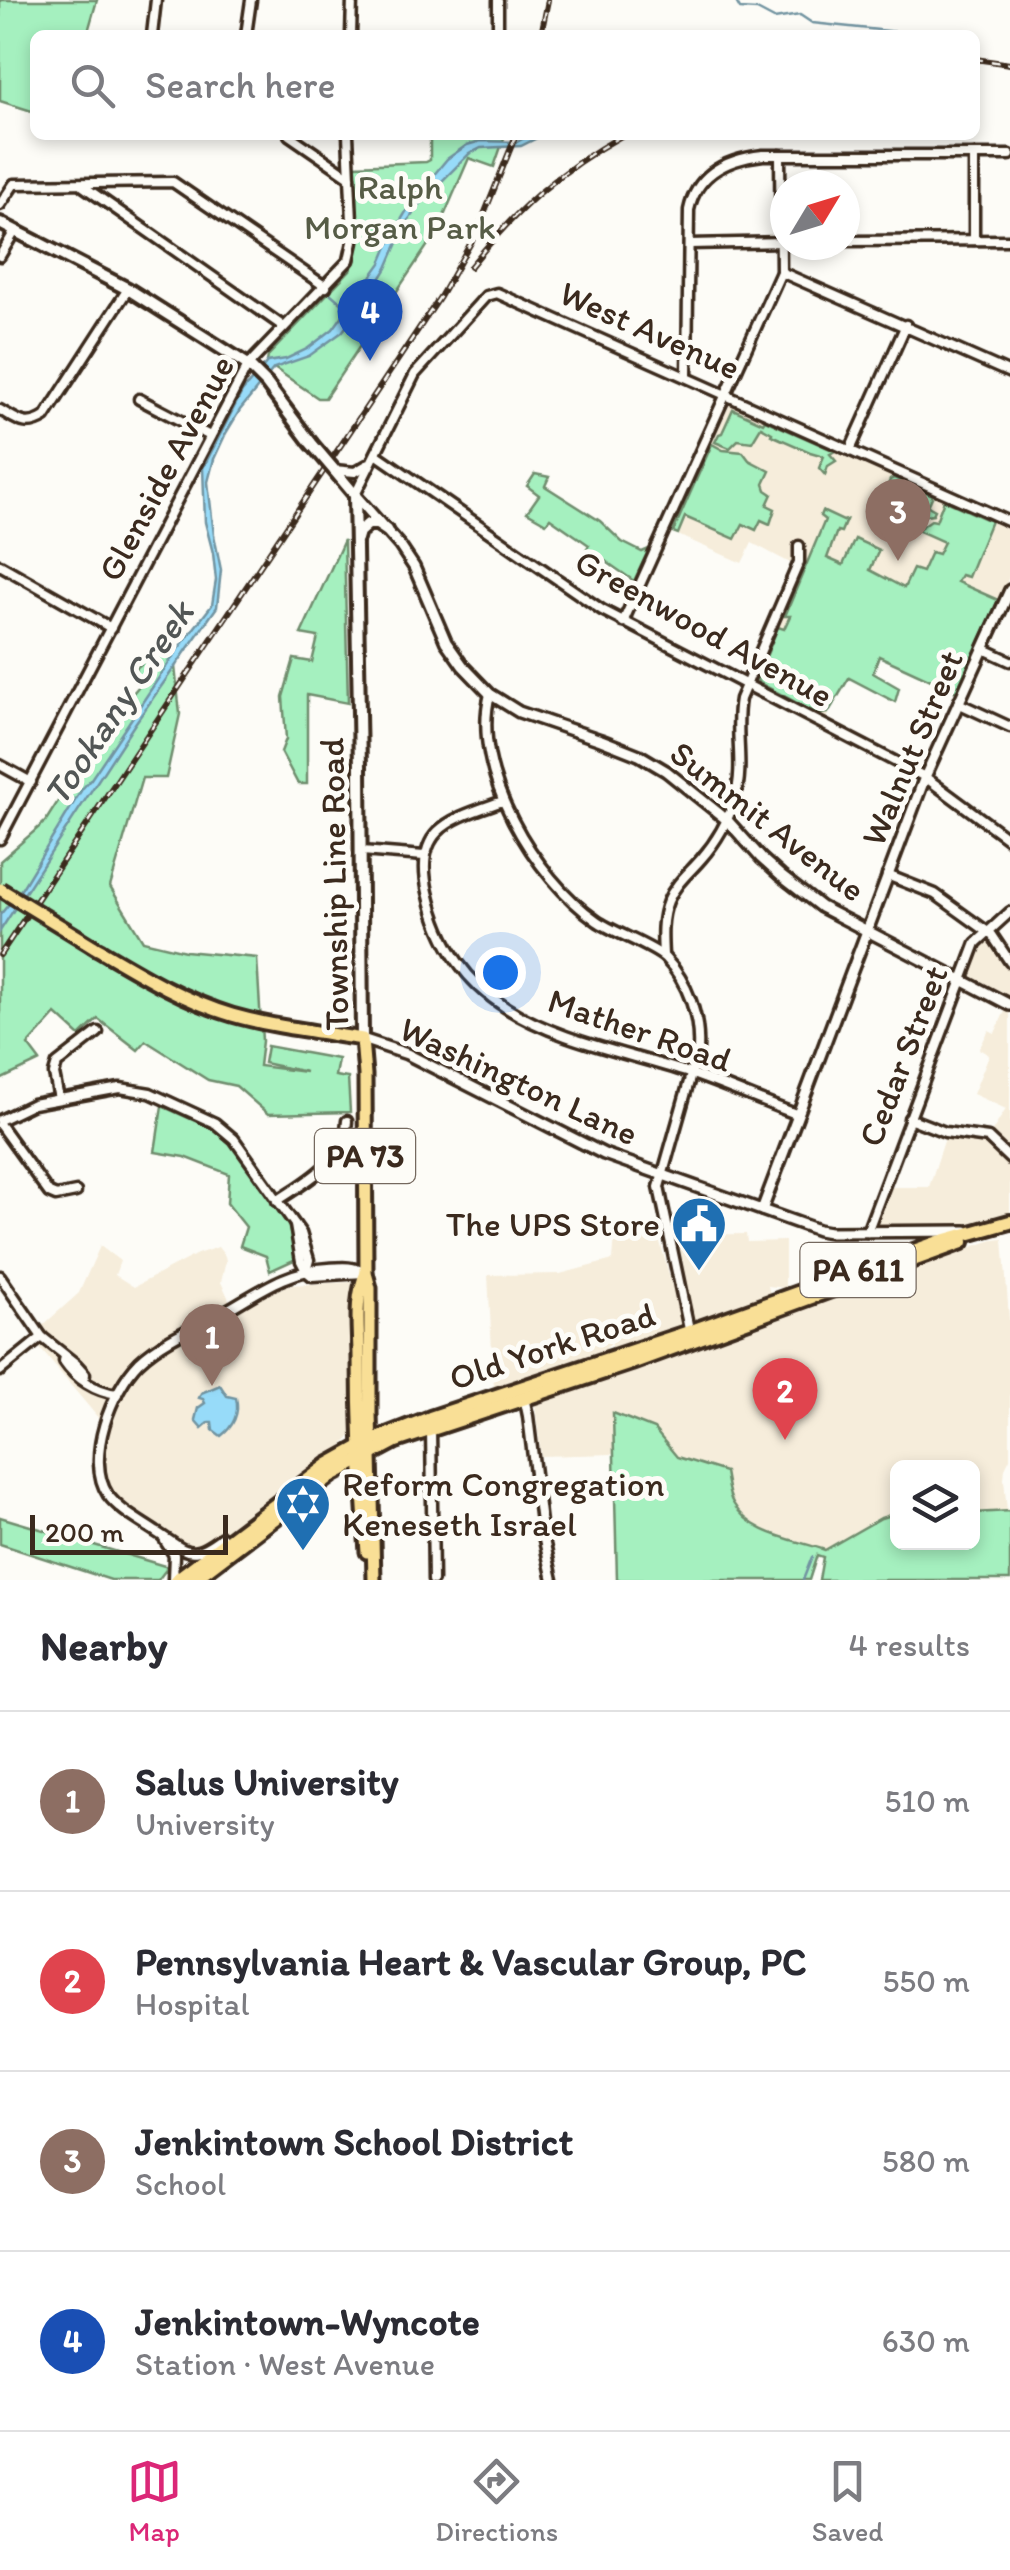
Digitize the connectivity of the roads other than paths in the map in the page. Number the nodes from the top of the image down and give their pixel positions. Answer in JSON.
{"nodes":[{"id":1,"x":156,"y":0,"type":"edge"},
{"id":2,"x":251,"y":0,"type":"edge"},
{"id":3,"x":352,"y":0,"type":"edge"},
{"id":4,"x":498,"y":0,"type":"edge"},
{"id":5,"x":153,"y":30,"type":"edge"},
{"id":6,"x":247,"y":30,"type":"edge"},
{"id":7,"x":351,"y":30,"type":"edge"},
{"id":8,"x":498,"y":30,"type":"edge"},
{"id":9,"x":296,"y":140,"type":"edge"},
{"id":10,"x":348,"y":140,"type":"edge"},
{"id":11,"x":348,"y":152,"type":"junction"},
{"id":12,"x":780,"y":155,"type":"junction"},
{"id":13,"x":974,"y":155,"type":"junction"},
{"id":14,"x":1010,"y":155,"type":"edge"},
{"id":15,"x":322,"y":158,"type":"junction"},
{"id":16,"x":781,"y":170,"type":"edge"},
{"id":17,"x":350,"y":178,"type":"junction"},
{"id":18,"x":81,"y":184,"type":"junction"},
{"id":19,"x":0,"y":205,"type":"edge"},
{"id":20,"x":0,"y":223,"type":"edge"},
{"id":21,"x":14,"y":231,"type":"junction"},
{"id":22,"x":974,"y":240,"type":"junction"},
{"id":23,"x":1010,"y":240,"type":"edge"},
{"id":24,"x":860,"y":241,"type":"edge"},
{"id":25,"x":770,"y":242,"type":"edge"},
{"id":26,"x":689,"y":244,"type":"junction"},
{"id":27,"x":0,"y":256,"type":"edge"},
{"id":28,"x":782,"y":260,"type":"edge"},
{"id":29,"x":781,"y":272,"type":"junction"},
{"id":30,"x":326,"y":287,"type":"junction"},
{"id":31,"x":128,"y":289,"type":"junction"},
{"id":32,"x":906,"y":326,"type":"junction"},
{"id":33,"x":284,"y":327,"type":"junction"},
{"id":34,"x":252,"y":369,"type":"junction"},
{"id":35,"x":1010,"y":373,"type":"edge"},
{"id":36,"x":687,"y":376,"type":"junction"},
{"id":37,"x":725,"y":394,"type":"junction"},
{"id":38,"x":139,"y":398,"type":"dead end"},
{"id":39,"x":0,"y":410,"type":"edge"},
{"id":40,"x":210,"y":436,"type":"junction"},
{"id":41,"x":850,"y":450,"type":"junction"},
{"id":42,"x":373,"y":459,"type":"junction"},
{"id":43,"x":334,"y":470,"type":"junction"},
{"id":44,"x":355,"y":495,"type":"junction"},
{"id":45,"x":1010,"y":522,"type":"edge"},
{"id":46,"x":386,"y":530,"type":"junction"},
{"id":47,"x":356,"y":540,"type":"junction"},
{"id":48,"x":799,"y":546,"type":"dead end"},
{"id":49,"x":0,"y":566,"type":"edge"},
{"id":50,"x":1010,"y":590,"type":"edge"},
{"id":51,"x":624,"y":622,"type":"junction"},
{"id":52,"x":112,"y":628,"type":"junction"},
{"id":53,"x":984,"y":649,"type":"junction"},
{"id":54,"x":1010,"y":661,"type":"edge"},
{"id":55,"x":745,"y":686,"type":"junction"},
{"id":56,"x":490,"y":694,"type":"junction"},
{"id":57,"x":958,"y":702,"type":"junction"},
{"id":58,"x":1010,"y":728,"type":"edge"},
{"id":59,"x":0,"y":765,"type":"edge"},
{"id":60,"x":924,"y":778,"type":"junction"},
{"id":61,"x":32,"y":782,"type":"junction"},
{"id":62,"x":503,"y":801,"type":"junction"},
{"id":63,"x":726,"y":820,"type":"junction"},
{"id":64,"x":0,"y":839,"type":"edge"},
{"id":65,"x":1010,"y":840,"type":"edge"},
{"id":66,"x":362,"y":851,"type":"junction"},
{"id":67,"x":424,"y":856,"type":"junction"},
{"id":68,"x":888,"y":875,"type":"junction"},
{"id":69,"x":0,"y":889,"type":"edge"},
{"id":70,"x":1010,"y":912,"type":"edge"},
{"id":71,"x":866,"y":932,"type":"junction"},
{"id":72,"x":988,"y":932,"type":"junction"},
{"id":73,"x":663,"y":955,"type":"junction"},
{"id":74,"x":1010,"y":962,"type":"edge"},
{"id":75,"x":961,"y":980,"type":"junction"},
{"id":76,"x":1010,"y":1005,"type":"edge"},
{"id":77,"x":98,"y":1032,"type":"dead end"},
{"id":78,"x":338,"y":1035,"type":"junction"},
{"id":79,"x":362,"y":1039,"type":"junction"},
{"id":80,"x":364,"y":1067,"type":"junction"},
{"id":81,"x":691,"y":1074,"type":"junction"},
{"id":82,"x":59,"y":1099,"type":"junction"},
{"id":83,"x":796,"y":1114,"type":"junction"},
{"id":84,"x":909,"y":1118,"type":"junction"},
{"id":85,"x":347,"y":1121,"type":"dead end"},
{"id":86,"x":0,"y":1122,"type":"edge"},
{"id":87,"x":1010,"y":1159,"type":"edge"},
{"id":88,"x":661,"y":1175,"type":"junction"},
{"id":89,"x":76,"y":1192,"type":"dead end"},
{"id":90,"x":277,"y":1201,"type":"junction"},
{"id":91,"x":762,"y":1210,"type":"junction"},
{"id":92,"x":1010,"y":1222,"type":"edge"},
{"id":93,"x":1010,"y":1230,"type":"edge"},
{"id":94,"x":868,"y":1232,"type":"junction"},
{"id":95,"x":982,"y":1232,"type":"junction"},
{"id":96,"x":306,"y":1271,"type":"junction"},
{"id":97,"x":366,"y":1273,"type":"junction"},
{"id":98,"x":0,"y":1276,"type":"edge"},
{"id":99,"x":42,"y":1336,"type":"junction"},
{"id":100,"x":691,"y":1337,"type":"junction"},
{"id":101,"x":0,"y":1371,"type":"edge"},
{"id":102,"x":117,"y":1394,"type":"junction"},
{"id":103,"x":523,"y":1394,"type":"junction"},
{"id":104,"x":430,"y":1428,"type":"junction"},
{"id":105,"x":365,"y":1450,"type":"junction"},
{"id":106,"x":332,"y":1475,"type":"junction"},
{"id":107,"x":363,"y":1490,"type":"junction"},
{"id":108,"x":268,"y":1509,"type":"junction"},
{"id":109,"x":155,"y":1531,"type":"junction"},
{"id":110,"x":181,"y":1548,"type":"junction"},
{"id":111,"x":190,"y":1576,"type":"edge"},
{"id":112,"x":174,"y":1580,"type":"edge"},
{"id":113,"x":371,"y":1580,"type":"edge"},
{"id":114,"x":433,"y":1580,"type":"edge"},
{"id":115,"x":552,"y":1580,"type":"edge"}],
"edges":[{"from":1,"to":5,"type":"street"},
{"from":2,"to":6,"type":"street"},
{"from":3,"to":7,"type":"street"},
{"from":4,"to":8,"type":"street"},
{"from":9,"to":15,"type":"street"},
{"from":10,"to":11,"type":"street","name":"Glenside Avenue"},
{"from":11,"to":15,"type":"street"},
{"from":11,"to":17,"type":"street","name":"Glenside Avenue"},
{"from":12,"to":13,"type":"street"},
{"from":12,"to":16,"type":"street"},
{"from":12,"to":26,"type":"street"},
{"from":13,"to":14,"type":"street"},
{"from":13,"to":22,"type":"street"},
{"from":15,"to":17,"type":"street"},
{"from":17,"to":30,"type":"street","name":"Glenside Avenue"},
{"from":18,"to":19,"type":"street"},
{"from":18,"to":30,"type":"street"},
{"from":18,"to":33,"type":"street"},
{"from":20,"to":21,"type":"main road"},
{"from":21,"to":27,"type":"street"},
{"from":21,"to":31,"type":"main road"},
{"from":22,"to":23,"type":"street"},
{"from":22,"to":24,"type":"street"},
{"from":25,"to":26,"type":"street"},
{"from":26,"to":36,"type":"street"},
{"from":28,"to":29,"type":"street"},
{"from":29,"to":32,"type":"street"},
{"from":29,"to":37,"type":"street"},
{"from":30,"to":33,"type":"street","name":"Glenside Avenue"},
{"from":31,"to":34,"type":"main road"},
{"from":31,"to":39,"type":"street"},
{"from":32,"to":35,"type":"street"},
{"from":32,"to":41,"type":"street"},
{"from":33,"to":34,"type":"street","name":"Glenside Avenue"},
{"from":34,"to":40,"type":"street","name":"Glenside Avenue"},
{"from":34,"to":43,"type":"main road","bridge":true},
{"from":36,"to":37,"type":"street","name":"West Avenue"},
{"from":36,"to":42,"type":"street","name":"West Avenue"},
{"from":37,"to":41,"type":"street","name":"West Avenue"},
{"from":37,"to":51,"type":"street"},
{"from":38,"to":40,"type":"street"},
{"from":40,"to":52,"type":"street","name":"Glenside Avenue"},
{"from":41,"to":45,"type":"street","name":"West Avenue"},
{"from":42,"to":43,"type":"street"},
{"from":42,"to":44,"type":"street","name":"West Avenue"},
{"from":42,"to":51,"type":"street","name":"Greenwood Avenue"},
{"from":43,"to":44,"type":"main road"},
{"from":44,"to":46,"type":"street","name":"Summit Avenue"},
{"from":44,"to":47,"type":"main road","name":"Township Line Road"},
{"from":46,"to":47,"type":"main road"},
{"from":46,"to":56,"type":"street","name":"Summit Avenue"},
{"from":47,"to":66,"type":"main road","name":"Township Line Road"},
{"from":48,"to":55,"type":"street"},
{"from":49,"to":52,"type":"street"},
{"from":50,"to":53,"type":"street","name":"Walnut Street"},
{"from":51,"to":55,"type":"street","name":"Greenwood Avenue"},
{"from":52,"to":61,"type":"street","name":"Glenside Avenue"},
{"from":53,"to":54,"type":"street"},
{"from":53,"to":57,"type":"street","name":"Walnut Street"},
{"from":55,"to":60,"type":"street","name":"Greenwood Avenue"},
{"from":55,"to":63,"type":"street"},
{"from":56,"to":62,"type":"street"},
{"from":56,"to":63,"type":"street","name":"Summit Avenue"},
{"from":57,"to":58,"type":"street"},
{"from":57,"to":60,"type":"street","name":"Walnut Street"},
{"from":59,"to":61,"type":"street"},
{"from":60,"to":65,"type":"street","name":"Greenwood Avenue"},
{"from":60,"to":68,"type":"street","name":"Walnut Street"},
{"from":61,"to":64,"type":"street","name":"Glenside Avenue"},
{"from":62,"to":67,"type":"street"},
{"from":62,"to":73,"type":"street"},
{"from":63,"to":71,"type":"street","name":"Summit Avenue"},
{"from":63,"to":73,"type":"street"},
{"from":66,"to":67,"type":"street"},
{"from":66,"to":79,"type":"main road","name":"Township Line Road"},
{"from":67,"to":81,"type":"street","name":"Mather Road"},
{"from":68,"to":71,"type":"street","name":"Walnut Street"},
{"from":68,"to":72,"type":"street"},
{"from":69,"to":78,"type":"main road","name":"Washington Lane","bridge":true},
{"from":70,"to":72,"type":"street","name":"Cedar Street"},
{"from":71,"to":75,"type":"street","name":"Summit Avenue"},
{"from":71,"to":83,"type":"street","name":"Walnut Street"},
{"from":72,"to":74,"type":"street"},
{"from":72,"to":75,"type":"street","name":"Cedar Street"},
{"from":73,"to":81,"type":"street"},
{"from":75,"to":76,"type":"street","name":"Summit Avenue"},
{"from":75,"to":84,"type":"street","name":"Cedar Street"},
{"from":77,"to":82,"type":"street"},
{"from":78,"to":79,"type":"main road","name":"Washington Lane"},
{"from":78,"to":80,"type":"main road"},
{"from":79,"to":80,"type":"main road","name":"Township Line Road","number":"PA 73"},
{"from":79,"to":88,"type":"street","name":"Washington Lane"},
{"from":80,"to":97,"type":"main road","name":"Township Line Road","number":"PA 73"},
{"from":81,"to":83,"type":"street","name":"Mather Road"},
{"from":81,"to":88,"type":"street"},
{"from":82,"to":86,"type":"street"},
{"from":82,"to":90,"type":"street"},
{"from":83,"to":91,"type":"street","name":"Walnut Street"},
{"from":84,"to":87,"type":"street"},
{"from":84,"to":94,"type":"street","name":"Cedar Street"},
{"from":85,"to":90,"type":"street"},
{"from":86,"to":89,"type":"street"},
{"from":88,"to":91,"type":"street","name":"Washington Lane"},
{"from":88,"to":100,"type":"street"},
{"from":90,"to":96,"type":"street"},
{"from":91,"to":94,"type":"street","name":"Washington Lane"},
{"from":92,"to":95,"type":"highway","name":"Old York Road","number":"PA 611"},
{"from":93,"to":95,"type":"main road","name":"Washington Lane"},
{"from":94,"to":95,"type":"street","name":"Washington Lane"},
{"from":95,"to":100,"type":"highway","name":"Old York Road","number":"PA 611"},
{"from":96,"to":97,"type":"street"},
{"from":96,"to":102,"type":"street"},
{"from":97,"to":105,"type":"main road","name":"Township Line Road","number":"PA 73"},
{"from":98,"to":99,"type":"street"},
{"from":99,"to":101,"type":"street"},
{"from":99,"to":102,"type":"street"},
{"from":100,"to":103,"type":"highway","name":"Old York Road","number":"PA 611"},
{"from":102,"to":109,"type":"street"},
{"from":103,"to":104,"type":"highway","name":"Old York Road","number":"PA 611"},
{"from":103,"to":105,"type":"highway","name":"Old York Road","number":"PA 611"},
{"from":103,"to":115,"type":"street"},
{"from":104,"to":105,"type":"highway","name":"Old York Road","number":"PA 611"},
{"from":104,"to":114,"type":"street"},
{"from":105,"to":106,"type":"highway","name":"Old York Road","number":"PA 611"},
{"from":105,"to":107,"type":"main road","name":"Township Line Road","number":"PA 73"},
{"from":105,"to":108,"type":"highway","name":"Old York Road","number":"PA 611"},
{"from":105,"to":113,"type":"main road","name":"Township Line Road","number":"PA 73"},
{"from":106,"to":107,"type":"main road"},
{"from":106,"to":111,"type":"highway","name":"Old York Road","number":"PA 611"},
{"from":107,"to":113,"type":"main road","name":"Township Line Road","number":"PA 73"},
{"from":108,"to":110,"type":"street"},
{"from":108,"to":111,"type":"highway","name":"Old York Road","number":"PA 611"},
{"from":109,"to":110,"type":"street"},
{"from":109,"to":112,"type":"street"},
{"from":110,"to":111,"type":"street"},
{"from":111,"to":112,"type":"highway","name":"Old York Road","number":"PA 611"}]}
